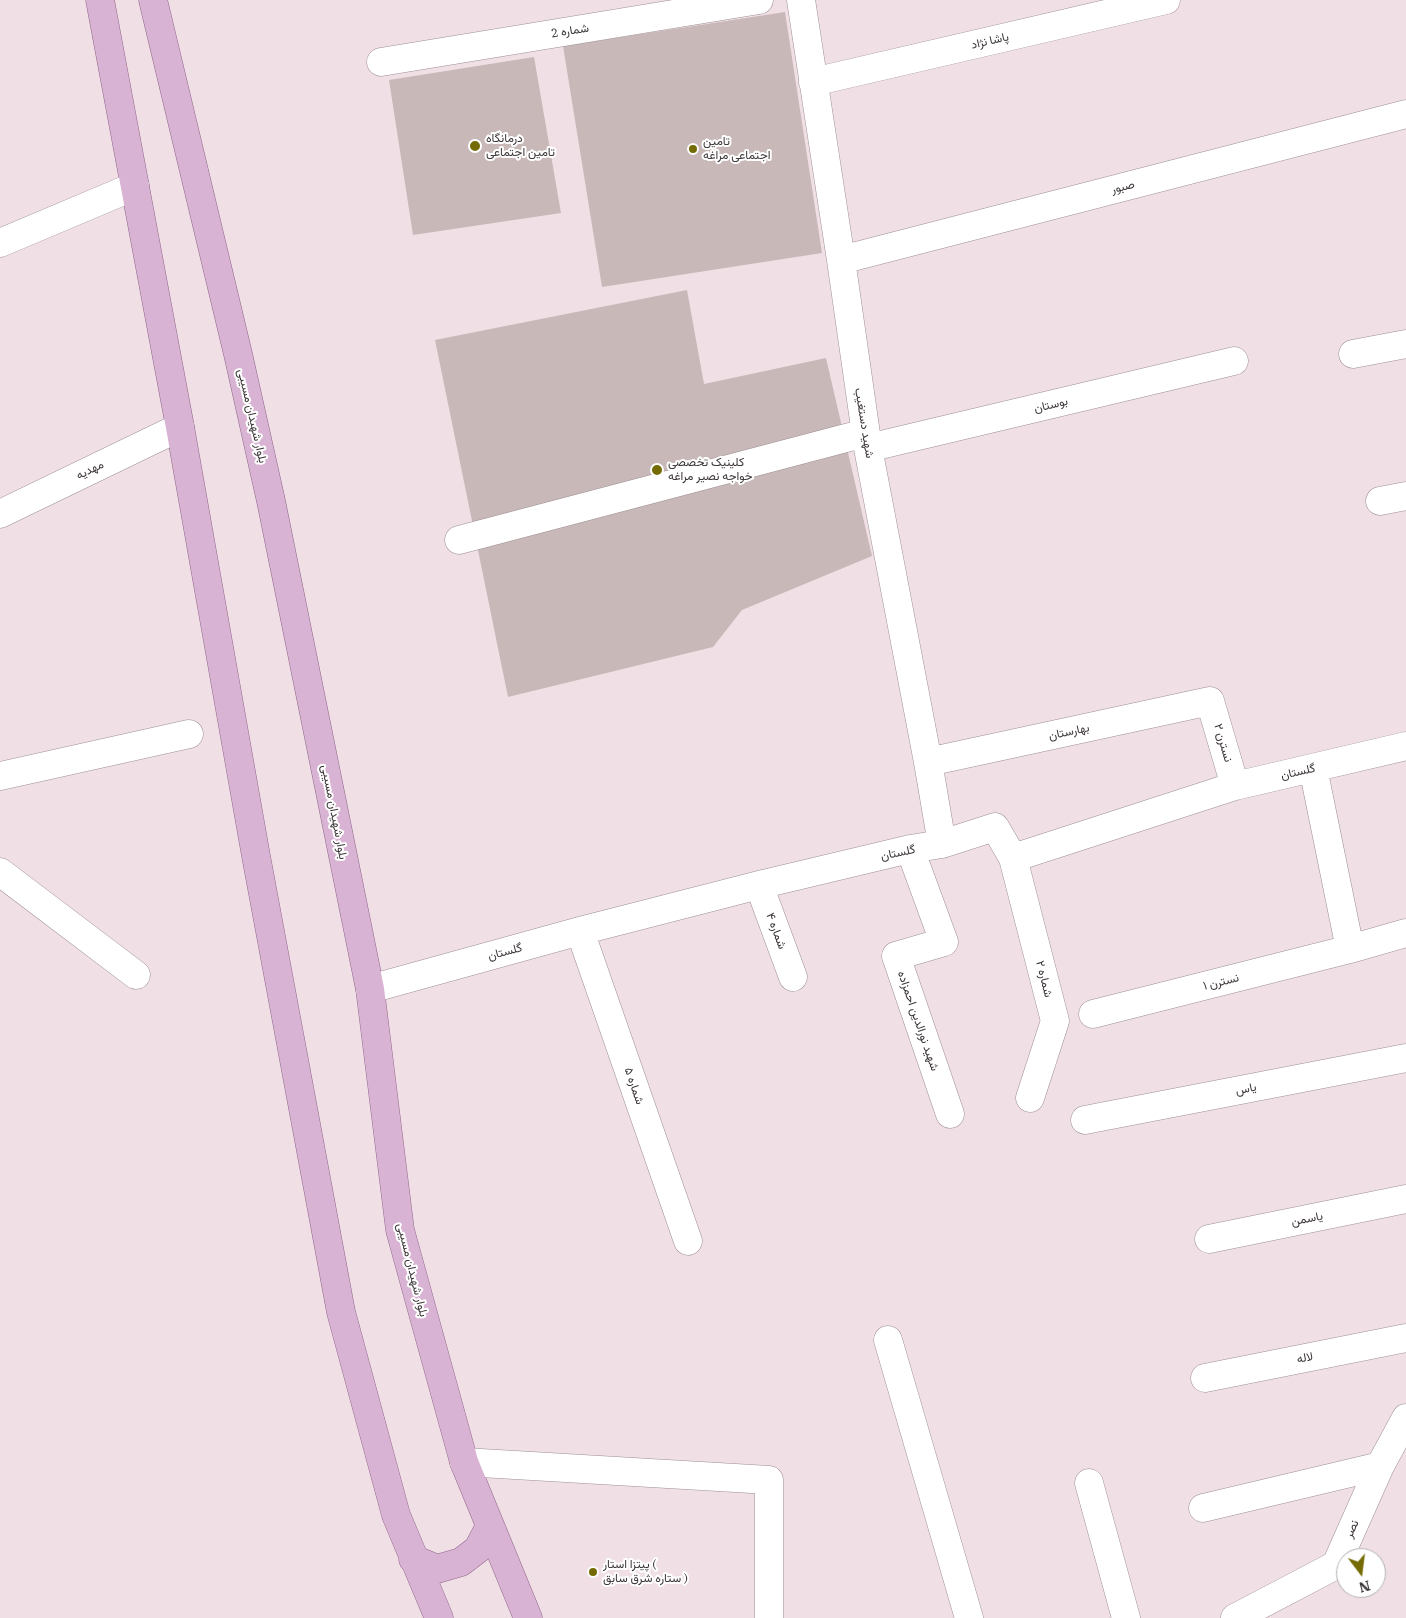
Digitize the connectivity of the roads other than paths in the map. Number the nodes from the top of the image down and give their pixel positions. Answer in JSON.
{"nodes":[{"id":1,"x":100,"y":0,"type":"edge"},
{"id":2,"x":153,"y":0,"type":"edge"},
{"id":3,"x":759,"y":0,"type":"edge"},
{"id":4,"x":801,"y":0,"type":"edge"},
{"id":5,"x":1166,"y":0,"type":"edge"},
{"id":6,"x":382,"y":62,"type":"dead end"},
{"id":7,"x":813,"y":82,"type":"junction"},
{"id":8,"x":1406,"y":114,"type":"edge"},
{"id":9,"x":135,"y":186,"type":"junction"},
{"id":10,"x":0,"y":243,"type":"edge"},
{"id":11,"x":841,"y":260,"type":"junction"},
{"id":12,"x":1406,"y":344,"type":"edge"},
{"id":13,"x":1353,"y":354,"type":"dead end"},
{"id":14,"x":1234,"y":361,"type":"dead end"},
{"id":15,"x":180,"y":426,"type":"junction"},
{"id":16,"x":867,"y":441,"type":"junction"},
{"id":17,"x":0,"y":514,"type":"edge"},
{"id":18,"x":459,"y":540,"type":"dead end"},
{"id":19,"x":1210,"y":701,"type":"joint"},
{"id":20,"x":189,"y":734,"type":"dead end"},
{"id":21,"x":1406,"y":746,"type":"edge"},
{"id":22,"x":928,"y":762,"type":"junction"},
{"id":23,"x":1313,"y":768,"type":"junction"},
{"id":24,"x":0,"y":776,"type":"edge"},
{"id":25,"x":1235,"y":786,"type":"junction"},
{"id":26,"x":942,"y":844,"type":"junction"},
{"id":27,"x":910,"y":849,"type":"junction"},
{"id":28,"x":1013,"y":858,"type":"junction"},
{"id":29,"x":0,"y":872,"type":"edge"},
{"id":30,"x":759,"y":885,"type":"junction"},
{"id":31,"x":580,"y":931,"type":"junction"},
{"id":32,"x":1406,"y":933,"type":"edge"},
{"id":33,"x":1350,"y":949,"type":"junction"},
{"id":34,"x":136,"y":975,"type":"dead end"},
{"id":35,"x":793,"y":977,"type":"dead end"},
{"id":36,"x":370,"y":989,"type":"junction"},
{"id":37,"x":1093,"y":1014,"type":"dead end"},
{"id":38,"x":1406,"y":1058,"type":"edge"},
{"id":39,"x":1030,"y":1098,"type":"dead end"},
{"id":40,"x":950,"y":1114,"type":"dead end"},
{"id":41,"x":1085,"y":1120,"type":"dead end"},
{"id":42,"x":1406,"y":1199,"type":"edge"},
{"id":43,"x":1209,"y":1239,"type":"dead end"},
{"id":44,"x":688,"y":1241,"type":"dead end"},
{"id":45,"x":1406,"y":1338,"type":"edge"},
{"id":46,"x":888,"y":1340,"type":"dead end"},
{"id":47,"x":1205,"y":1378,"type":"dead end"},
{"id":48,"x":1406,"y":1418,"type":"edge"},
{"id":49,"x":464,"y":1462,"type":"junction"},
{"id":50,"x":1380,"y":1466,"type":"junction"},
{"id":51,"x":1090,"y":1483,"type":"dead end"},
{"id":52,"x":1203,"y":1508,"type":"dead end"},
{"id":53,"x":490,"y":1526,"type":"junction"},
{"id":54,"x":413,"y":1559,"type":"junction"},
{"id":55,"x":439,"y":1618,"type":"edge"},
{"id":56,"x":528,"y":1618,"type":"edge"},
{"id":57,"x":769,"y":1618,"type":"edge"},
{"id":58,"x":969,"y":1618,"type":"edge"},
{"id":59,"x":1126,"y":1618,"type":"edge"},
{"id":60,"x":1234,"y":1618,"type":"edge"}],
"edges":[{"from":1,"to":9,"type":"main road"},
{"from":2,"to":36,"type":"main road","name":"بلوار شهیدان مسیبی"},
{"from":3,"to":6,"type":"street","name":"شماره 2"},
{"from":4,"to":7,"type":"street","name":"شهید دستغیب"},
{"from":5,"to":7,"type":"street","name":"پاشا نژاد"},
{"from":7,"to":11,"type":"street","name":"شهید دستغیب"},
{"from":8,"to":11,"type":"street","name":"صبور"},
{"from":9,"to":10,"type":"street"},
{"from":9,"to":15,"type":"main road"},
{"from":11,"to":16,"type":"street","name":"شهید دستغیب"},
{"from":12,"to":13,"type":"street"},
{"from":14,"to":16,"type":"street","name":"بوستان"},
{"from":15,"to":17,"type":"street","name":"مهدیه"},
{"from":15,"to":54,"type":"main road"},
{"from":16,"to":18,"type":"street","name":"بوستان"},
{"from":16,"to":22,"type":"street","name":"شهید دستغیب"},
{"from":19,"to":22,"type":"street","name":"بهارستان"},
{"from":19,"to":25,"type":"street","name":"نسترن ۲"},
{"from":20,"to":24,"type":"street"},
{"from":21,"to":23,"type":"street","name":"گلستان"},
{"from":22,"to":26,"type":"street","name":"شهید دستغیب"},
{"from":23,"to":25,"type":"street","name":"گلستان"},
{"from":23,"to":33,"type":"street"},
{"from":25,"to":28,"type":"street","name":"گلستان"},
{"from":26,"to":27,"type":"street","name":"گلستان"},
{"from":26,"to":28,"type":"street","name":"گلستان"},
{"from":27,"to":30,"type":"street","name":"گلستان"},
{"from":27,"to":40,"type":"street","name":"شهید نورالدین احمزاده"},
{"from":28,"to":39,"type":"street","name":"شماره ۲"},
{"from":29,"to":34,"type":"street"},
{"from":30,"to":31,"type":"street","name":"گلستان"},
{"from":30,"to":35,"type":"street","name":"شماره ۴"},
{"from":31,"to":36,"type":"street","name":"گلستان"},
{"from":31,"to":44,"type":"street","name":"شماره ۵"},
{"from":32,"to":33,"type":"street","name":"نسترن ۱"},
{"from":33,"to":37,"type":"street","name":"نسترن ۱"},
{"from":36,"to":49,"type":"main road","name":"بلوار شهیدان مسیبی"},
{"from":38,"to":41,"type":"street","name":"یاس"},
{"from":42,"to":43,"type":"street","name":"یاسمن"},
{"from":45,"to":47,"type":"street","name":"لاله"},
{"from":46,"to":58,"type":"street"},
{"from":48,"to":50,"type":"street","name":"نصر"},
{"from":49,"to":53,"type":"main road","name":"بلوار شهیدان مسیبی"},
{"from":49,"to":57,"type":"street"},
{"from":50,"to":52,"type":"street"},
{"from":50,"to":60,"type":"street","name":"نصر"},
{"from":51,"to":59,"type":"street"},
{"from":53,"to":54,"type":"main road"},
{"from":53,"to":56,"type":"main road","name":"بلوار شهیدان مسیبی"},
{"from":54,"to":55,"type":"main road"}]}
